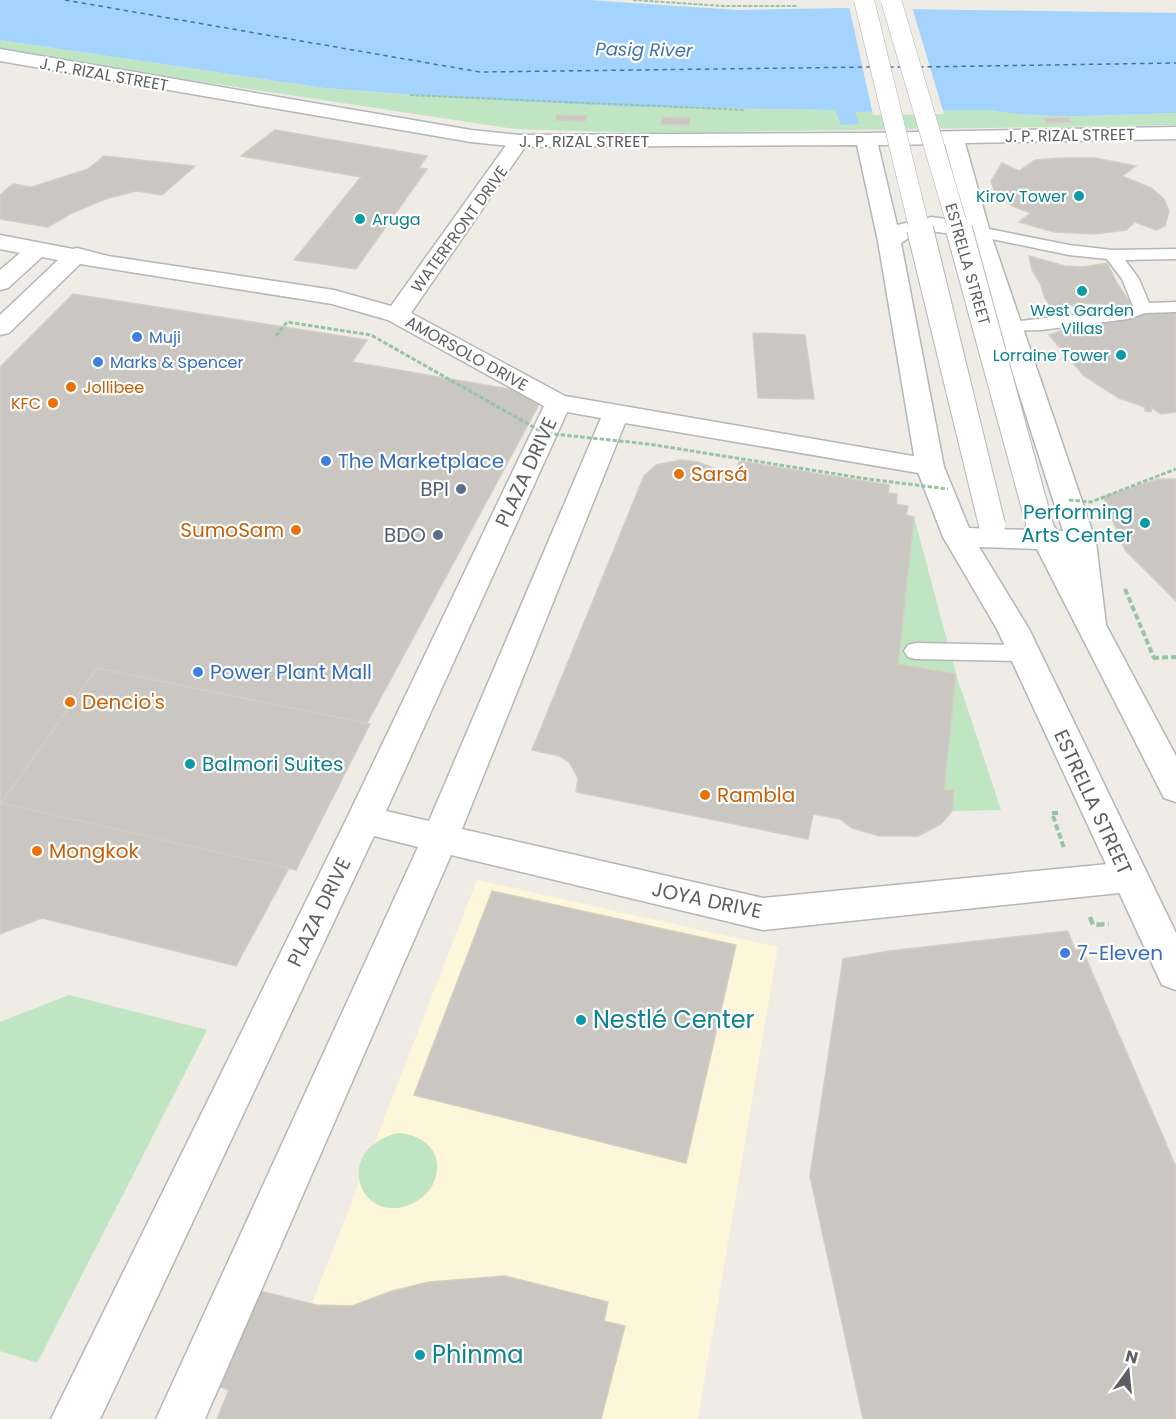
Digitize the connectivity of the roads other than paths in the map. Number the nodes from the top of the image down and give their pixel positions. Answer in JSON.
{"nodes":[{"id":1,"x":864,"y":0,"type":"edge"},
{"id":2,"x":891,"y":0,"type":"edge"},
{"id":3,"x":0,"y":55,"type":"edge"},
{"id":4,"x":1176,"y":133,"type":"edge"},
{"id":5,"x":953,"y":137,"type":"junction"},
{"id":6,"x":866,"y":139,"type":"junction"},
{"id":7,"x":519,"y":141,"type":"junction"},
{"id":8,"x":979,"y":232,"type":"junction"},
{"id":9,"x":889,"y":241,"type":"junction"},
{"id":10,"x":0,"y":242,"type":"edge"},
{"id":11,"x":38,"y":248,"type":"junction"},
{"id":12,"x":1176,"y":254,"type":"edge"},
{"id":13,"x":1112,"y":255,"type":"junction"},
{"id":14,"x":10,"y":262,"type":"edge"},
{"id":15,"x":70,"y":262,"type":"junction"},
{"id":16,"x":0,"y":282,"type":"edge"},
{"id":17,"x":1176,"y":307,"type":"edge"},
{"id":18,"x":1142,"y":308,"type":"junction"},
{"id":19,"x":397,"y":315,"type":"junction"},
{"id":20,"x":1011,"y":327,"type":"junction"},
{"id":21,"x":0,"y":328,"type":"edge"},
{"id":22,"x":558,"y":403,"type":"junction"},
{"id":23,"x":616,"y":413,"type":"junction"},
{"id":24,"x":930,"y":467,"type":"junction"},
{"id":25,"x":993,"y":532,"type":"junction"},
{"id":26,"x":1044,"y":533,"type":"junction"},
{"id":27,"x":958,"y":537,"type":"junction"},
{"id":28,"x":1081,"y":542,"type":"junction"},
{"id":29,"x":1090,"y":625,"type":"junction"},
{"id":30,"x":1019,"y":641,"type":"junction"},
{"id":31,"x":916,"y":651,"type":"dead end"},
{"id":32,"x":1168,"y":754,"type":"edge"},
{"id":33,"x":1176,"y":789,"type":"edge"},
{"id":34,"x":364,"y":820,"type":"junction"},
{"id":35,"x":440,"y":838,"type":"junction"},
{"id":36,"x":1129,"y":877,"type":"junction"},
{"id":37,"x":1176,"y":973,"type":"edge"},
{"id":38,"x":75,"y":1419,"type":"edge"},
{"id":39,"x":180,"y":1419,"type":"edge"}],
"edges":[{"from":1,"to":25,"type":"main road","name":"ESTRELLA STREET","bridge":true},
{"from":2,"to":26,"type":"main road","name":"ESTRELLA STREET","bridge":true},
{"from":3,"to":7,"type":"main road","name":"J. P. RIZAL STREET"},
{"from":4,"to":5,"type":"main road","name":"J. P. RIZAL STREET"},
{"from":5,"to":6,"type":"main road","name":"J. P. RIZAL STREET"},
{"from":5,"to":8,"type":"main road","name":"ESTRELLA STREET"},
{"from":6,"to":7,"type":"main road","name":"J. P. RIZAL STREET"},
{"from":6,"to":9,"type":"main road","name":"ESTRELLA STREET"},
{"from":7,"to":19,"type":"main road","name":"WATERFRONT DRIVE"},
{"from":8,"to":9,"type":"main road"},
{"from":8,"to":13,"type":"lane"},
{"from":8,"to":20,"type":"main road","name":"ESTRELLA STREET"},
{"from":9,"to":24,"type":"main road","name":"ESTRELLA STREET"},
{"from":10,"to":11,"type":"main road","name":"AMORSOLO DRIVE"},
{"from":11,"to":14,"type":"main road"},
{"from":11,"to":15,"type":"main road","name":"AMORSOLO DRIVE"},
{"from":12,"to":13,"type":"lane"},
{"from":13,"to":18,"type":"lane"},
{"from":14,"to":15,"type":"main road","name":"AMORSOLO DRIVE"},
{"from":14,"to":16,"type":"main road"},
{"from":15,"to":19,"type":"main road","name":"AMORSOLO DRIVE"},
{"from":15,"to":21,"type":"main road"},
{"from":17,"to":18,"type":"lane"},
{"from":18,"to":20,"type":"lane"},
{"from":19,"to":22,"type":"main road","name":"AMORSOLO DRIVE"},
{"from":20,"to":28,"type":"main road","name":"ESTRELLA STREET"},
{"from":22,"to":23,"type":"main road","name":"AMORSOLO DRIVE"},
{"from":22,"to":34,"type":"main road","name":"PLAZA DRIVE"},
{"from":23,"to":24,"type":"main road","name":"AMORSOLO DRIVE"},
{"from":23,"to":35,"type":"main road"},
{"from":24,"to":27,"type":"main road","name":"ESTRELLA STREET"},
{"from":25,"to":26,"type":"main road"},
{"from":25,"to":27,"type":"main road"},
{"from":25,"to":30,"type":"main road","name":"ESTRELLA STREET"},
{"from":26,"to":28,"type":"main road"},
{"from":26,"to":29,"type":"main road","name":"ESTRELLA STREET"},
{"from":27,"to":30,"type":"main road","name":"ESTRELLA STREET"},
{"from":28,"to":29,"type":"main road","name":"ESTRELLA STREET"},
{"from":29,"to":32,"type":"main road","name":"ESTRELLA STREET"},
{"from":30,"to":31,"type":"lane"},
{"from":30,"to":36,"type":"main road","name":"ESTRELLA STREET"},
{"from":32,"to":33,"type":"main road","name":"ESTRELLA STREET"},
{"from":34,"to":35,"type":"main road","name":"JOYA DRIVE"},
{"from":34,"to":38,"type":"main road","name":"PLAZA DRIVE"},
{"from":35,"to":36,"type":"main road","name":"JOYA DRIVE"},
{"from":35,"to":39,"type":"main road"},
{"from":36,"to":37,"type":"main road","name":"ESTRELLA STREET"}]}
